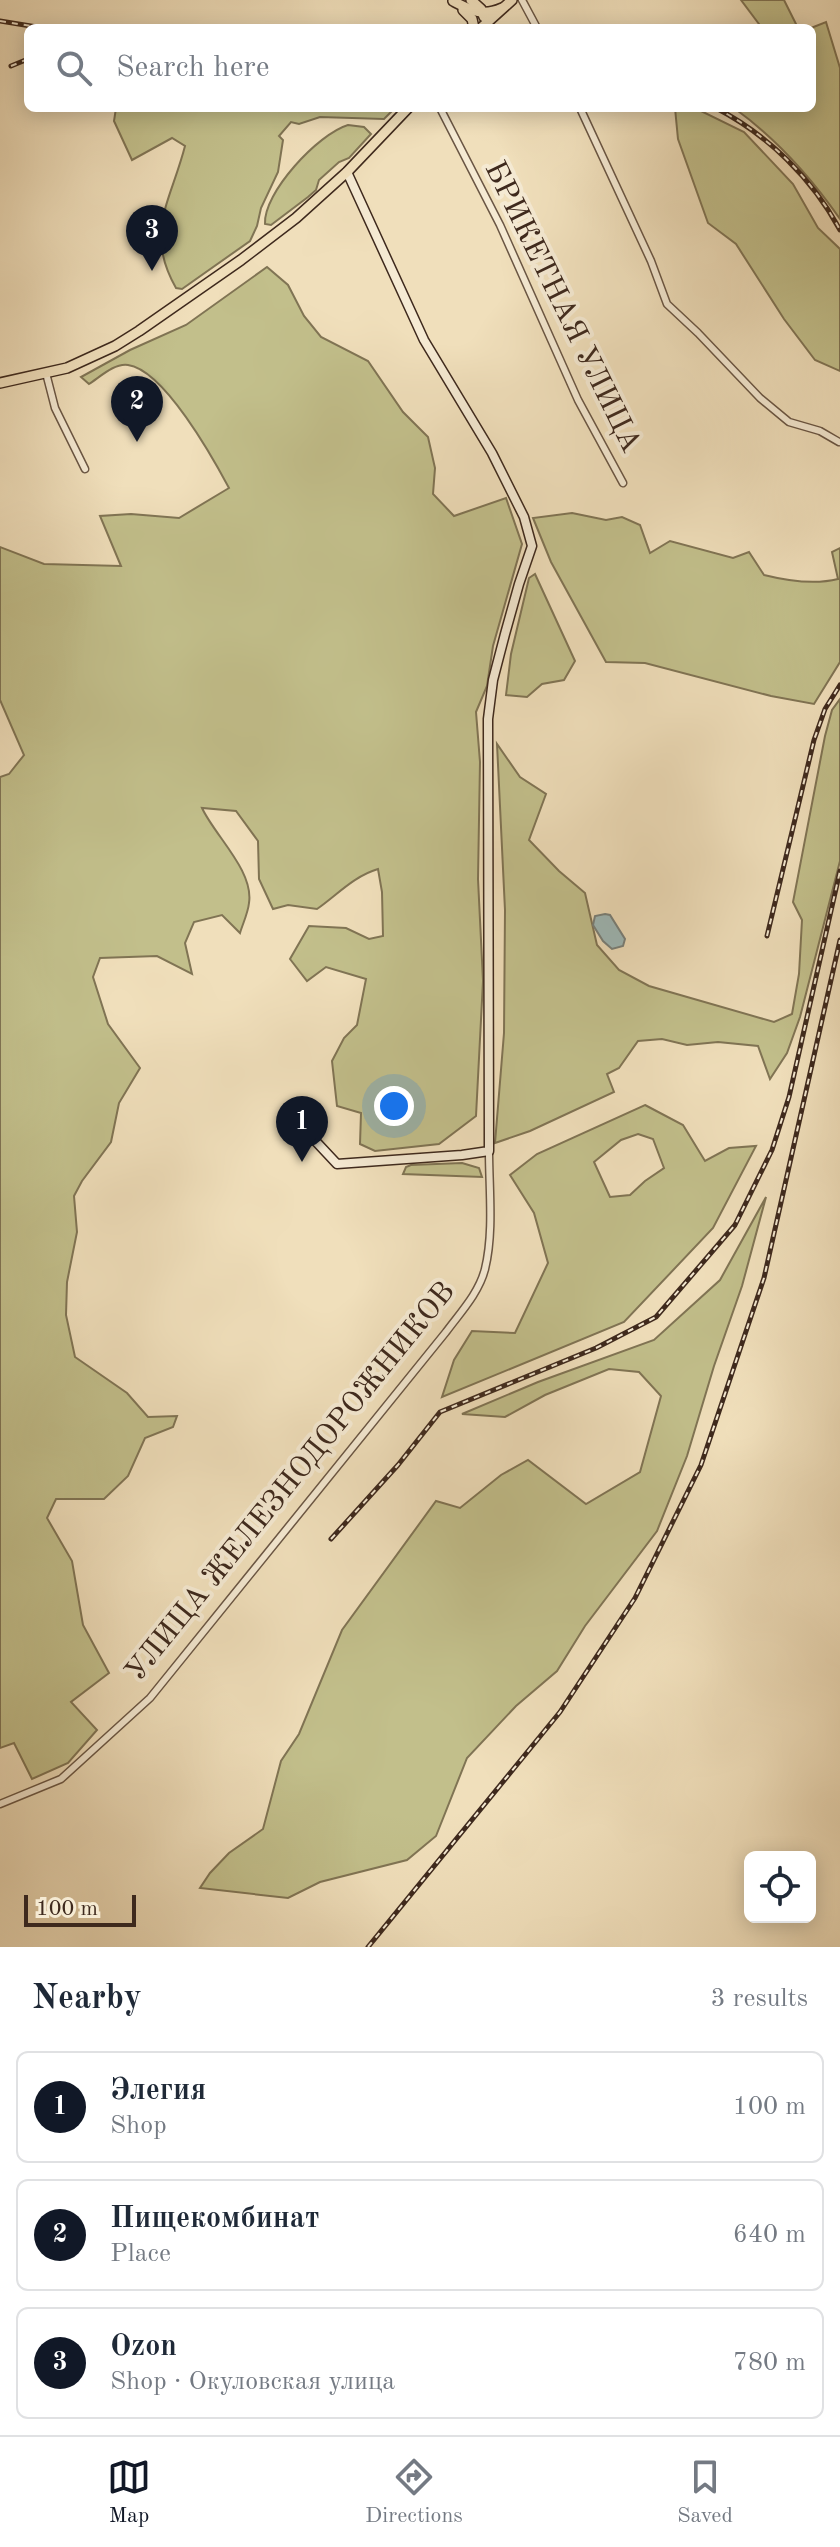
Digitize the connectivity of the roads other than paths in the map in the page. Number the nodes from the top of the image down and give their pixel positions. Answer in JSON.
{"nodes":[{"id":1,"x":471,"y":0,"type":"edge"},
{"id":2,"x":512,"y":0,"type":"edge"},
{"id":3,"x":522,"y":0,"type":"edge"},
{"id":4,"x":452,"y":1,"type":"edge"},
{"id":5,"x":502,"y":8,"type":"junction"},
{"id":6,"x":483,"y":13,"type":"junction"},
{"id":7,"x":472,"y":24,"type":"edge"},
{"id":8,"x":482,"y":24,"type":"edge"},
{"id":9,"x":485,"y":24,"type":"edge"},
{"id":10,"x":535,"y":24,"type":"edge"},
{"id":11,"x":404,"y":112,"type":"edge"},
{"id":12,"x":442,"y":112,"type":"edge"},
{"id":13,"x":582,"y":112,"type":"edge"},
{"id":14,"x":347,"y":172,"type":"junction"},
{"id":15,"x":46,"y":373,"type":"junction"},
{"id":16,"x":0,"y":383,"type":"edge"},
{"id":17,"x":839,"y":442,"type":"edge"},
{"id":18,"x":85,"y":469,"type":"dead end"},
{"id":19,"x":623,"y":483,"type":"dead end"},
{"id":20,"x":307,"y":1132,"type":"dead end"},
{"id":21,"x":489,"y":1151,"type":"junction"},
{"id":22,"x":0,"y":1804,"type":"edge"}],
"edges":[{"from":1,"to":6,"type":"main road"},
{"from":2,"to":5,"type":"main road"},
{"from":3,"to":10,"type":"street"},
{"from":4,"to":6,"type":"main road"},
{"from":4,"to":7,"type":"main road"},
{"from":5,"to":6,"type":"main road"},
{"from":5,"to":9,"type":"main road"},
{"from":6,"to":8,"type":"main road"},
{"from":11,"to":14,"type":"main road"},
{"from":12,"to":19,"type":"street","name":"БРИКЕТНАЯ УЛИЦА"},
{"from":13,"to":17,"type":"street"},
{"from":14,"to":15,"type":"main road"},
{"from":14,"to":21,"type":"street"},
{"from":15,"to":16,"type":"main road"},
{"from":15,"to":18,"type":"street"},
{"from":20,"to":21,"type":"street"},
{"from":21,"to":22,"type":"street","name":"УЛИЦА ЖЕЛЕЗНОДОРОЖНИКОВ"}]}
